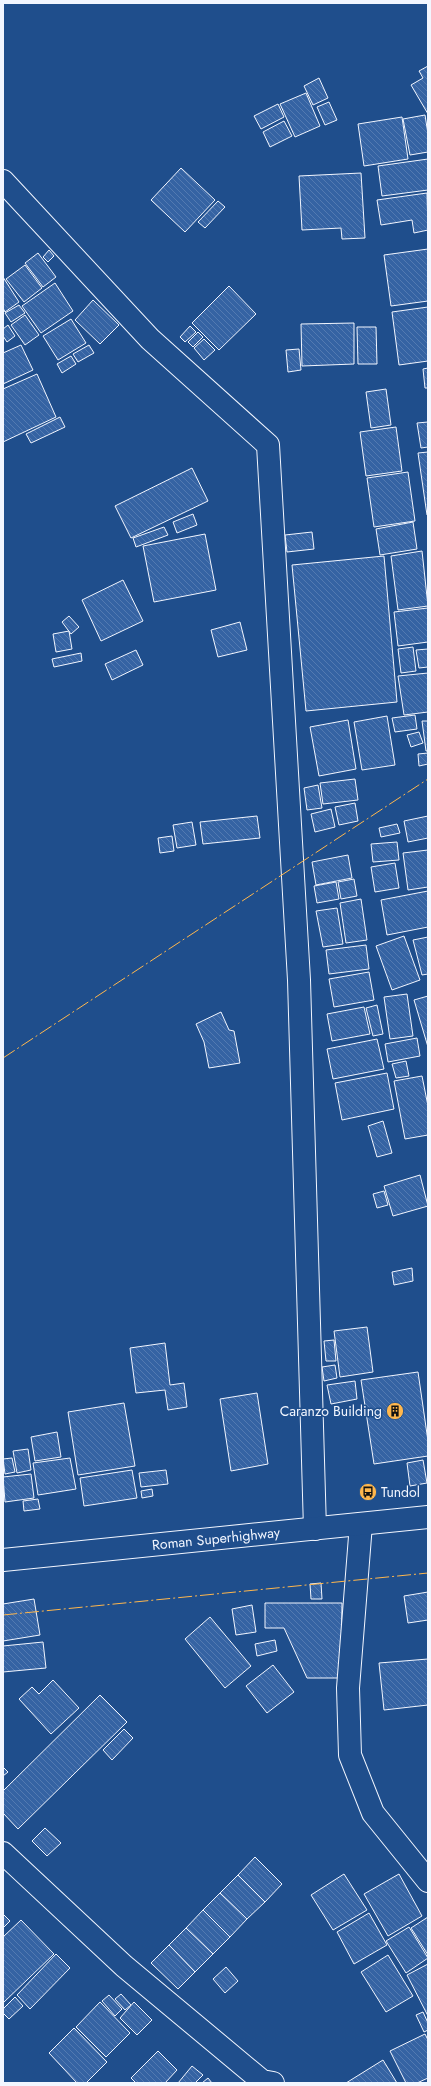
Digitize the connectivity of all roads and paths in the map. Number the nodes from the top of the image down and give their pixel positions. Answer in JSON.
{"nodes":[{"id":1,"x":3,"y":181,"type":"edge"},
{"id":2,"x":428,"y":1517,"type":"edge"},
{"id":3,"x":361,"y":1524,"type":"junction"},
{"id":4,"x":315,"y":1529,"type":"junction"},
{"id":5,"x":3,"y":1560,"type":"edge"},
{"id":6,"x":3,"y":1854,"type":"edge"},
{"id":7,"x":428,"y":1881,"type":"edge"},
{"id":8,"x":273,"y":2083,"type":"edge"}],
"edges":[{"from":1,"to":4,"type":"street"},
{"from":2,"to":3,"type":"street","name":"Roman Superhighway"},
{"from":3,"to":4,"type":"street","name":"Roman Superhighway"},
{"from":3,"to":7,"type":"street"},
{"from":4,"to":5,"type":"street","name":"Roman Superhighway"},
{"from":6,"to":8,"type":"street"}]}
